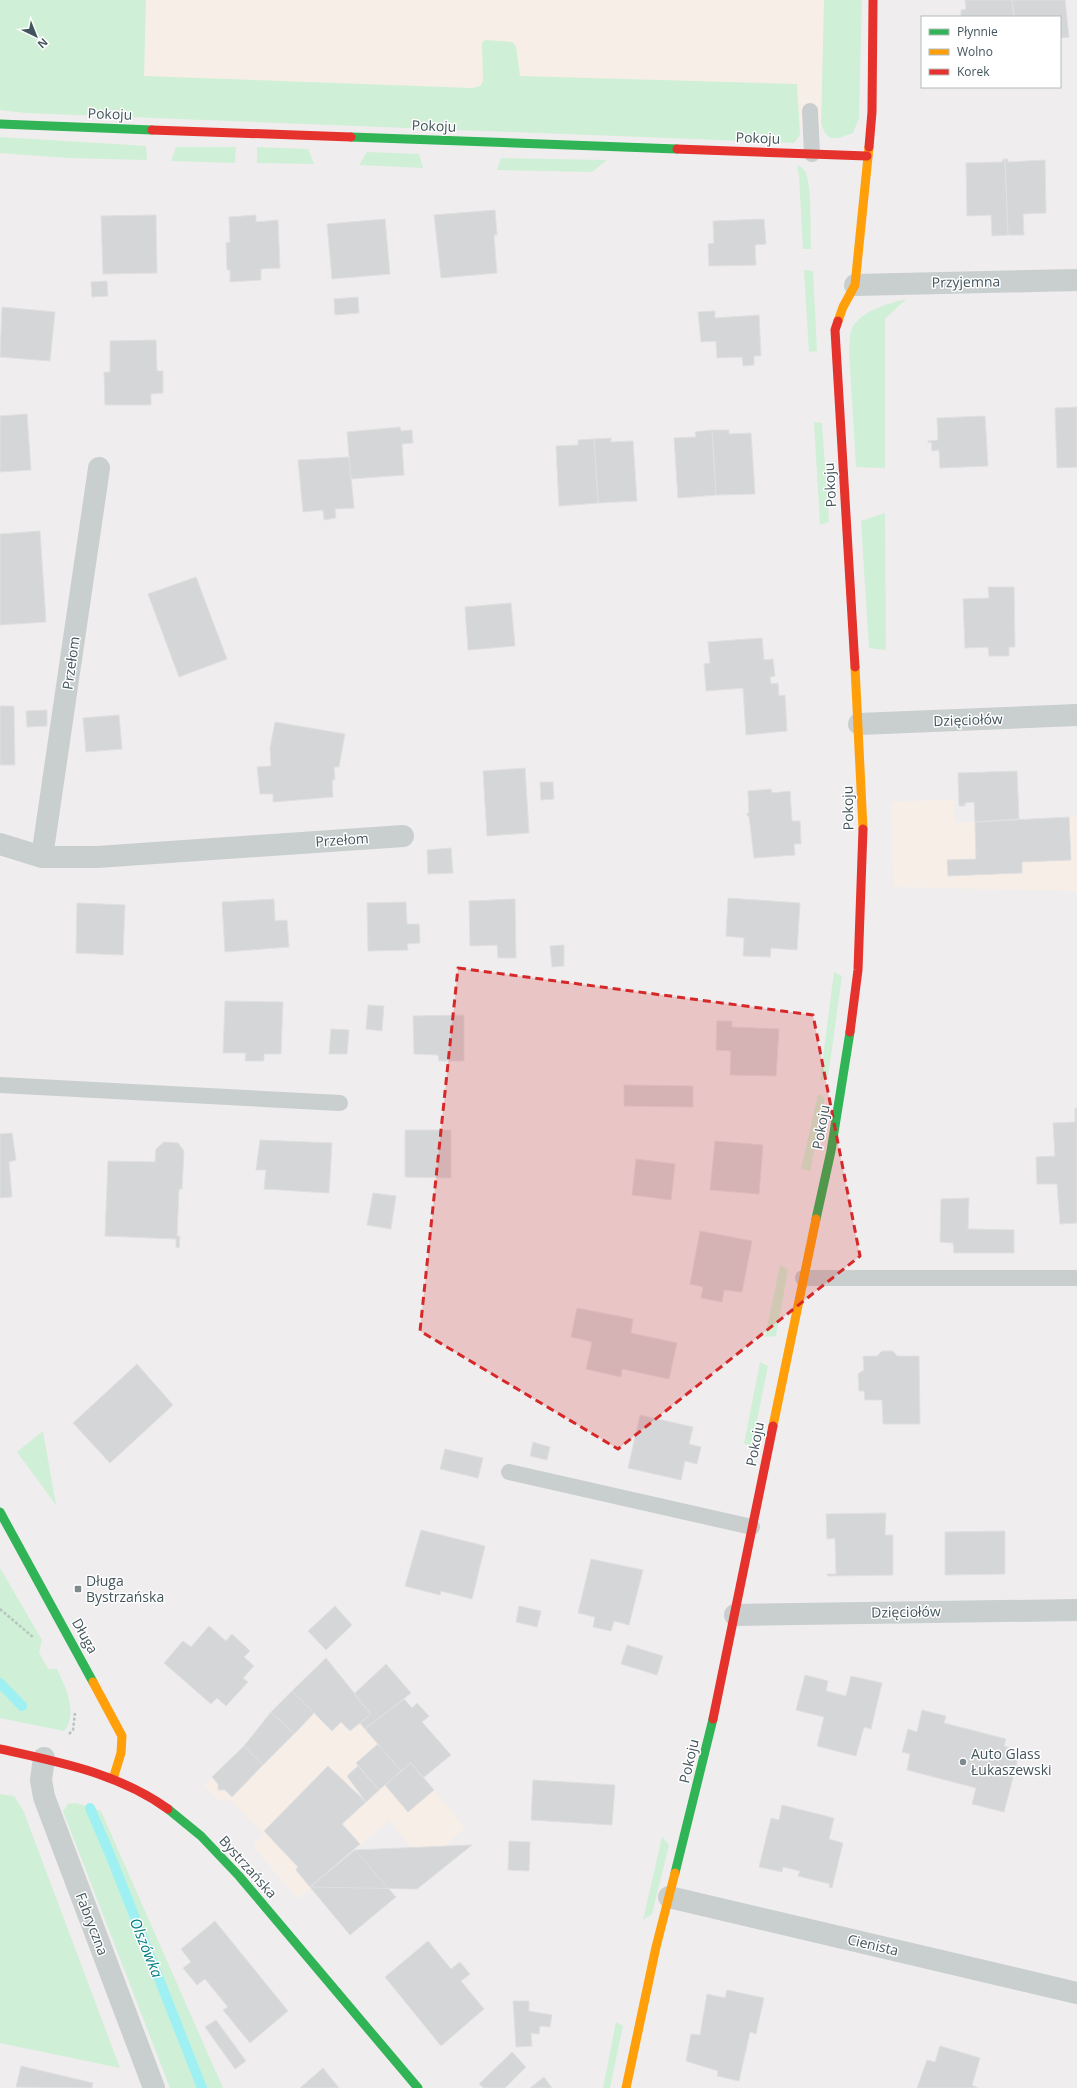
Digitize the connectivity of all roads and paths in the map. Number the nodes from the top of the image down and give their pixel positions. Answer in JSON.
{"nodes":[{"id":1,"x":873,"y":0,"type":"edge"},
{"id":2,"x":810,"y":111,"type":"dead end"},
{"id":3,"x":0,"y":124,"type":"edge"},
{"id":4,"x":812,"y":154,"type":"junction"},
{"id":5,"x":866,"y":156,"type":"junction"},
{"id":6,"x":1077,"y":280,"type":"edge"},
{"id":7,"x":855,"y":285,"type":"junction"},
{"id":8,"x":99,"y":468,"type":"dead end"},
{"id":9,"x":1077,"y":715,"type":"edge"},
{"id":10,"x":859,"y":724,"type":"junction"},
{"id":11,"x":403,"y":836,"type":"dead end"},
{"id":12,"x":0,"y":844,"type":"edge"},
{"id":13,"x":42,"y":857,"type":"junction"},
{"id":14,"x":0,"y":1085,"type":"edge"},
{"id":15,"x":340,"y":1103,"type":"dead end"},
{"id":16,"x":803,"y":1278,"type":"junction"},
{"id":17,"x":1077,"y":1278,"type":"edge"},
{"id":18,"x":509,"y":1472,"type":"dead end"},
{"id":19,"x":0,"y":1512,"type":"edge"},
{"id":20,"x":752,"y":1527,"type":"junction"},
{"id":21,"x":0,"y":1609,"type":"edge"},
{"id":22,"x":1077,"y":1610,"type":"edge"},
{"id":23,"x":735,"y":1615,"type":"junction"},
{"id":24,"x":35,"y":1640,"type":"dead end"},
{"id":25,"x":75,"y":1709,"type":"dead end"},
{"id":26,"x":65,"y":1736,"type":"dead end"},
{"id":27,"x":0,"y":1749,"type":"edge"},
{"id":28,"x":44,"y":1758,"type":"junction"},
{"id":29,"x":113,"y":1779,"type":"junction"},
{"id":30,"x":669,"y":1897,"type":"junction"},
{"id":31,"x":1077,"y":1993,"type":"edge"},
{"id":32,"x":154,"y":2088,"type":"edge"},
{"id":33,"x":418,"y":2088,"type":"edge"},
{"id":34,"x":626,"y":2088,"type":"edge"}],
"edges":[{"from":1,"to":5,"type":"street","name":"Pokoju"},
{"from":2,"to":4,"type":"lane"},
{"from":3,"to":4,"type":"street","name":"Pokoju"},
{"from":4,"to":5,"type":"street","name":"Pokoju"},
{"from":5,"to":7,"type":"street","name":"Pokoju"},
{"from":6,"to":7,"type":"street","name":"Przyjemna"},
{"from":7,"to":10,"type":"street","name":"Pokoju"},
{"from":8,"to":13,"type":"street","name":"Przełom"},
{"from":9,"to":10,"type":"street","name":"Dzięciołów"},
{"from":10,"to":16,"type":"street","name":"Pokoju"},
{"from":11,"to":13,"type":"street","name":"Przełom"},
{"from":12,"to":13,"type":"street","name":"Przełom"},
{"from":14,"to":15,"type":"lane"},
{"from":16,"to":17,"type":"lane"},
{"from":16,"to":20,"type":"street","name":"Pokoju"},
{"from":18,"to":20,"type":"lane"},
{"from":19,"to":29,"type":"street","name":"Długa"},
{"from":20,"to":23,"type":"street","name":"Pokoju"},
{"from":21,"to":24,"type":"path"},
{"from":22,"to":23,"type":"street","name":"Dzięciołów"},
{"from":23,"to":30,"type":"street","name":"Pokoju"},
{"from":25,"to":26,"type":"path"},
{"from":27,"to":28,"type":"street","name":"Bystrzańska"},
{"from":28,"to":29,"type":"street","name":"Bystrzańska"},
{"from":28,"to":32,"type":"street","name":"Fabryczna"},
{"from":29,"to":33,"type":"street","name":"Bystrzańska"},
{"from":30,"to":31,"type":"street","name":"Cienista"},
{"from":30,"to":34,"type":"street","name":"Pokoju"}]}
